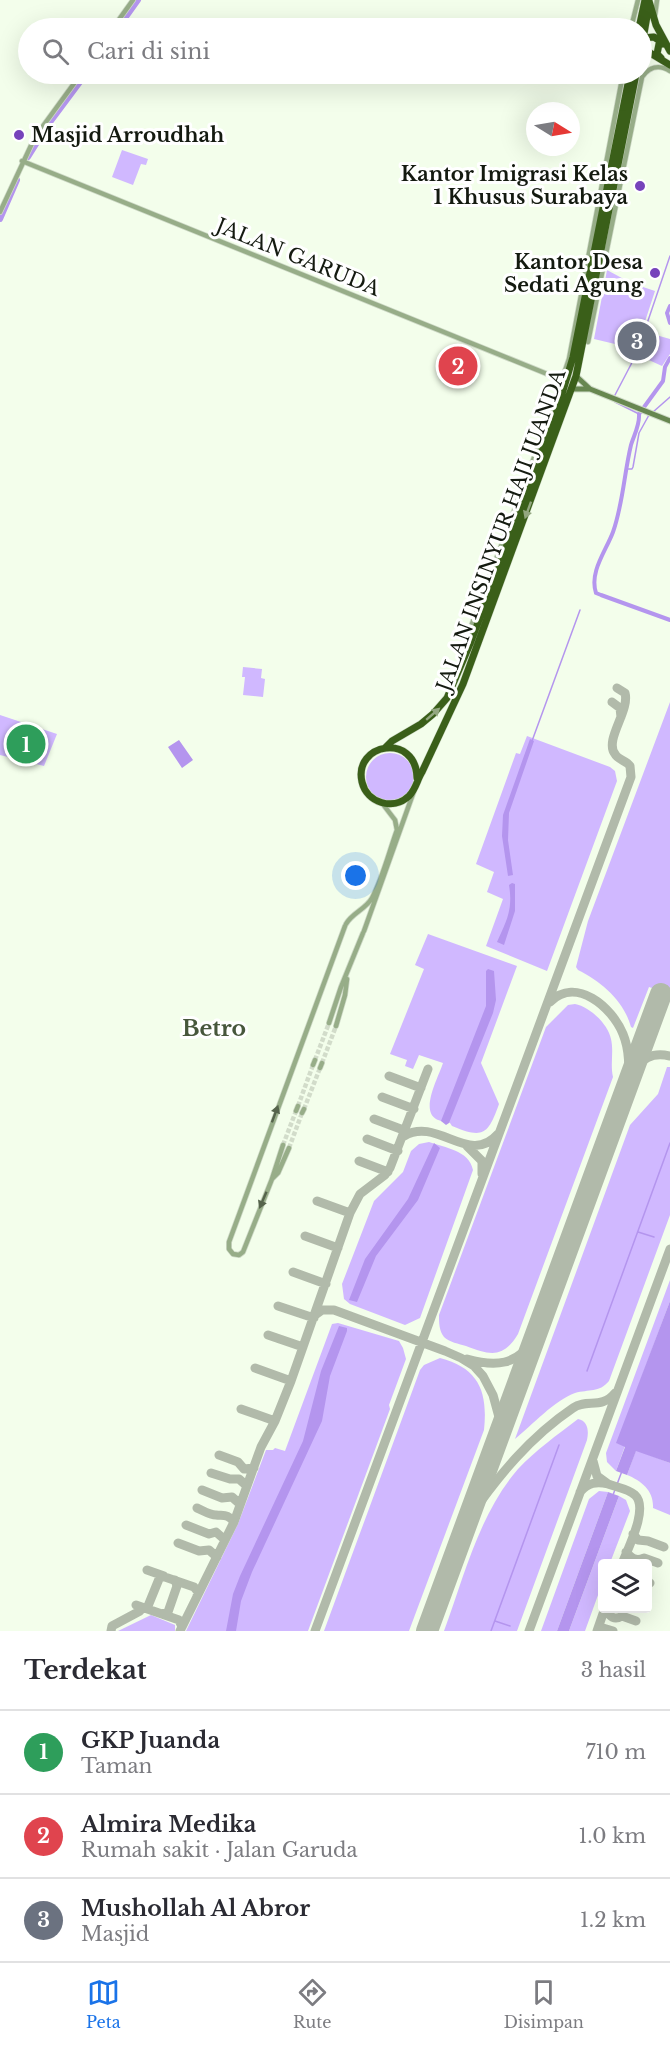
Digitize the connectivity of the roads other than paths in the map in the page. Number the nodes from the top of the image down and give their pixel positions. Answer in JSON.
{"nodes":[{"id":1,"x":133,"y":0,"type":"edge"},
{"id":2,"x":638,"y":0,"type":"edge"},
{"id":3,"x":650,"y":0,"type":"edge"},
{"id":4,"x":120,"y":18,"type":"edge"},
{"id":5,"x":634,"y":18,"type":"edge"},
{"id":6,"x":643,"y":18,"type":"edge"},
{"id":7,"x":647,"y":18,"type":"edge"},
{"id":8,"x":652,"y":38,"type":"edge"},
{"id":9,"x":668,"y":47,"type":"edge"},
{"id":10,"x":652,"y":50,"type":"edge"},
{"id":11,"x":670,"y":65,"type":"edge"},
{"id":12,"x":652,"y":69,"type":"edge"},
{"id":13,"x":670,"y":71,"type":"edge"},
{"id":14,"x":74,"y":84,"type":"edge"},
{"id":15,"x":622,"y":84,"type":"edge"},
{"id":16,"x":627,"y":84,"type":"edge"},
{"id":17,"x":635,"y":84,"type":"edge"},
{"id":18,"x":640,"y":84,"type":"edge"},
{"id":19,"x":619,"y":114,"type":"junction"},
{"id":20,"x":628,"y":128,"type":"junction"},
{"id":21,"x":25,"y":163,"type":"junction"},
{"id":22,"x":0,"y":212,"type":"edge"},
{"id":23,"x":594,"y":236,"type":"junction"},
{"id":24,"x":590,"y":286,"type":"junction"},
{"id":25,"x":588,"y":342,"type":"dead end"},
{"id":26,"x":571,"y":358,"type":"junction"},
{"id":27,"x":576,"y":376,"type":"junction"},
{"id":28,"x":562,"y":380,"type":"junction"},
{"id":29,"x":572,"y":389,"type":"junction"},
{"id":30,"x":590,"y":389,"type":"junction"},
{"id":31,"x":554,"y":413,"type":"junction"},
{"id":32,"x":670,"y":421,"type":"edge"},
{"id":33,"x":536,"y":477,"type":"junction"},
{"id":34,"x":480,"y":628,"type":"junction"},
{"id":35,"x":470,"y":644,"type":"junction"},
{"id":36,"x":386,"y":748,"type":"junction"},
{"id":37,"x":417,"y":778,"type":"junction"},
{"id":38,"x":414,"y":789,"type":"junction"},
{"id":39,"x":382,"y":803,"type":"junction"},
{"id":40,"x":347,"y":976,"type":"junction"},
{"id":41,"x":329,"y":1023,"type":"tunnel mouth"},
{"id":42,"x":336,"y":1026,"type":"tunnel mouth"},
{"id":43,"x":283,"y":1146,"type":"tunnel mouth"},
{"id":44,"x":289,"y":1148,"type":"tunnel mouth"},
{"id":45,"x":272,"y":1179,"type":"junction"}],
"edges":[{"from":1,"to":4,"type":"street"},
{"from":2,"to":5,"type":"street"},
{"from":3,"to":6,"type":"highway"},
{"from":3,"to":7,"type":"highway"},
{"from":3,"to":9,"type":"street"},
{"from":3,"to":9,"type":"highway"},
{"from":8,"to":9,"type":"highway"},
{"from":9,"to":11,"type":"highway"},
{"from":10,"to":11,"type":"highway"},
{"from":12,"to":13,"type":"street","name":"JALAN INSINYUR HAJI JUANDA"},
{"from":14,"to":21,"type":"street"},
{"from":15,"to":19,"type":"street","name":"JALAN INSINYUR HAJI JUANDA"},
{"from":16,"to":19,"type":"highway","name":"JALAN INSINYUR HAJI JUANDA"},
{"from":17,"to":20,"type":"highway","name":"JALAN INSINYUR HAJI JUANDA"},
{"from":18,"to":20,"type":"street","name":"JALAN INSINYUR HAJI JUANDA"},
{"from":19,"to":23,"type":"highway","name":"JALAN INSINYUR HAJI JUANDA"},
{"from":20,"to":24,"type":"highway","name":"JALAN INSINYUR HAJI JUANDA"},
{"from":20,"to":25,"type":"street","name":"JALAN INSINYUR HAJI JUANDA"},
{"from":21,"to":22,"type":"street"},
{"from":21,"to":28,"type":"street","name":"JALAN GARUDA"},
{"from":23,"to":24,"type":"highway","name":"JALAN INSINYUR HAJI JUANDA"},
{"from":23,"to":26,"type":"street","name":"JALAN INSINYUR HAJI JUANDA"},
{"from":24,"to":26,"type":"highway","name":"JALAN INSINYUR HAJI JUANDA"},
{"from":24,"to":27,"type":"highway","name":"JALAN INSINYUR HAJI JUANDA"},
{"from":26,"to":28,"type":"street","name":"JALAN INSINYUR HAJI JUANDA"},
{"from":26,"to":31,"type":"highway","name":"JALAN INSINYUR HAJI JUANDA"},
{"from":27,"to":29,"type":"highway","name":"JALAN INSINYUR HAJI JUANDA"},
{"from":27,"to":30,"type":"main road"},
{"from":28,"to":31,"type":"street","name":"JALAN INSINYUR HAJI JUANDA"},
{"from":29,"to":30,"type":"main road"},
{"from":29,"to":33,"type":"highway","name":"JALAN INSINYUR HAJI JUANDA"},
{"from":30,"to":32,"type":"main road"},
{"from":31,"to":33,"type":"highway","name":"JALAN INSINYUR HAJI JUANDA"},
{"from":31,"to":35,"type":"street","name":"JALAN INSINYUR HAJI JUANDA"},
{"from":33,"to":34,"type":"highway","name":"JALAN INSINYUR HAJI JUANDA"},
{"from":34,"to":35,"type":"highway","name":"JALAN INSINYUR HAJI JUANDA"},
{"from":34,"to":37,"type":"highway","name":"JALAN INSINYUR HAJI JUANDA"},
{"from":36,"to":35,"type":"highway","name":"JALAN INSINYUR HAJI JUANDA","one_way":true},
{"from":36,"to":37,"type":"highway"},
{"from":36,"to":39,"type":"highway"},
{"from":37,"to":38,"type":"highway"},
{"from":38,"to":39,"type":"highway"},
{"from":38,"to":40,"type":"street"},
{"from":45,"to":39,"type":"street","one_way":true},
{"from":40,"to":41,"type":"street"},
{"from":40,"to":42,"type":"street"},
{"from":43,"to":45,"type":"street"},
{"from":44,"to":45,"type":"street"}]}
